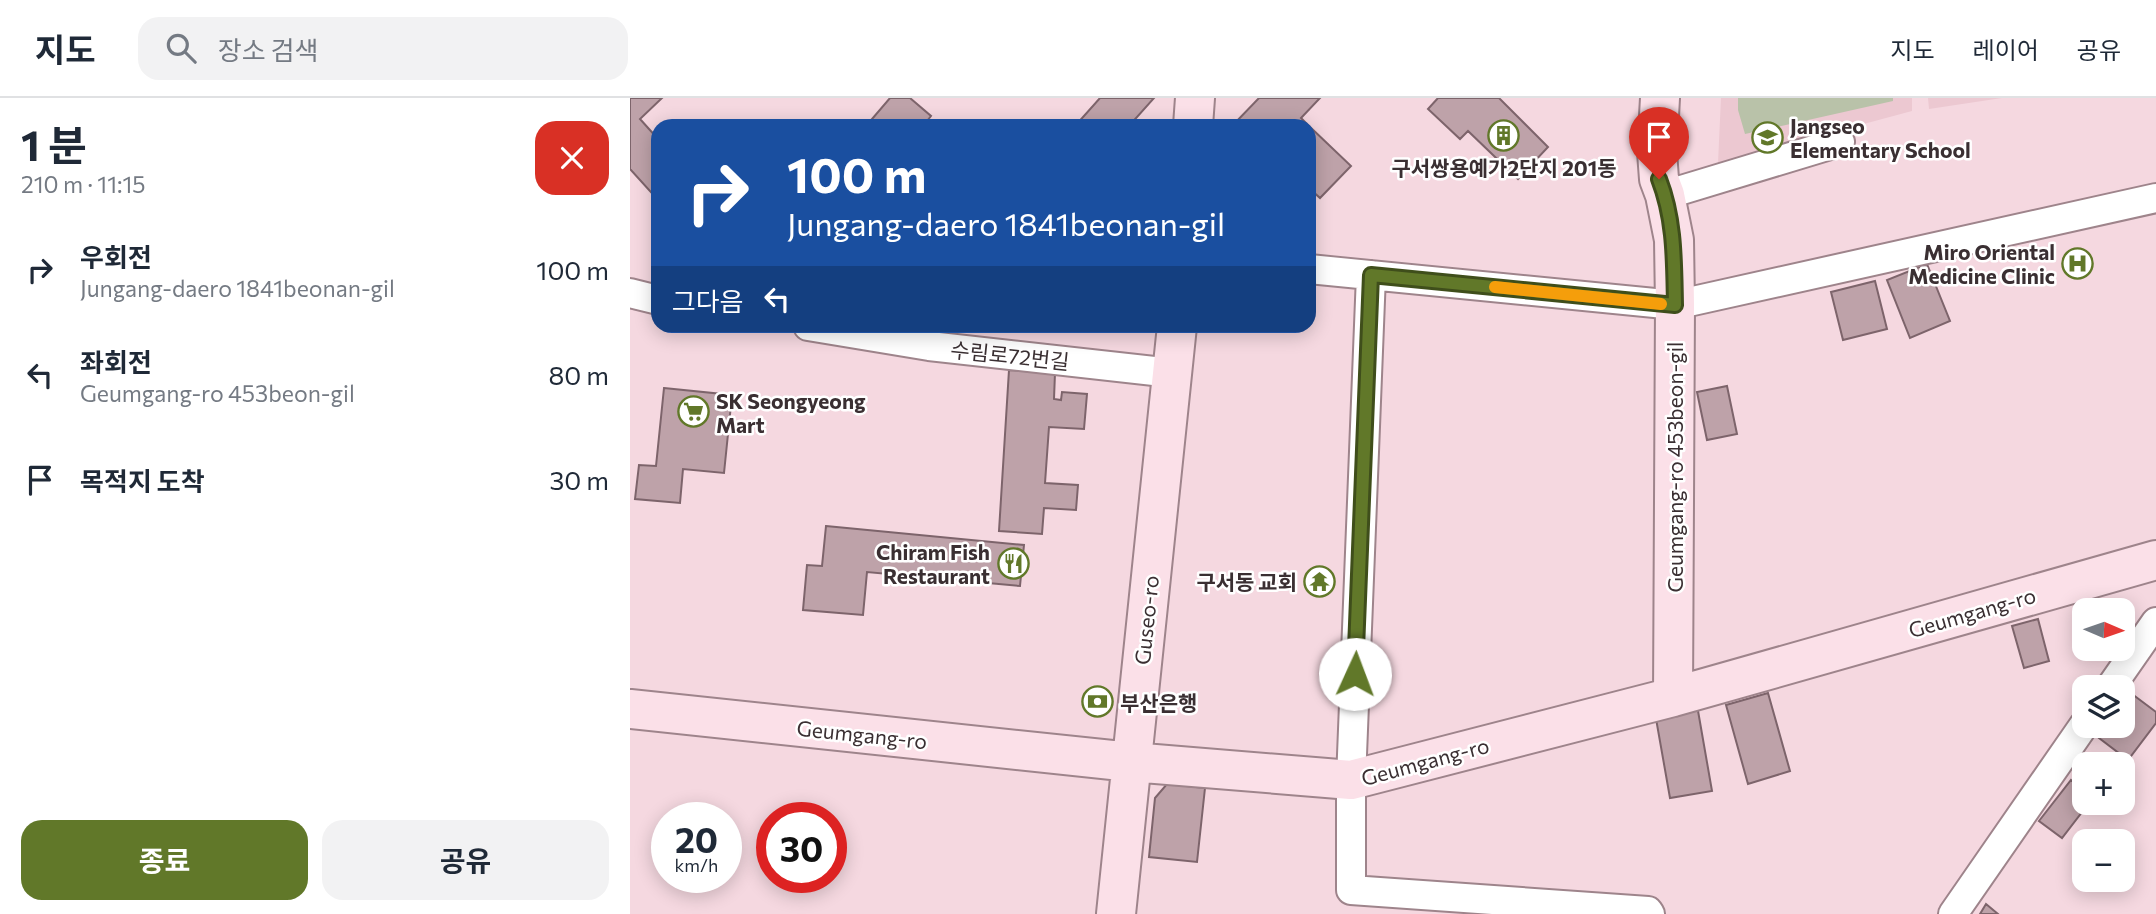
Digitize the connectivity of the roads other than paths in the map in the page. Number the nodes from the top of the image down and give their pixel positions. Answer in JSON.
{"nodes":[{"id":1,"x":1195,"y":98,"type":"edge"},
{"id":2,"x":1660,"y":98,"type":"edge"},
{"id":3,"x":1194,"y":119,"type":"edge"},
{"id":4,"x":1840,"y":142,"type":"dead end"},
{"id":5,"x":1665,"y":195,"type":"junction"},
{"id":6,"x":2156,"y":198,"type":"edge"},
{"id":7,"x":1316,"y":270,"type":"edge"},
{"id":8,"x":1371,"y":275,"type":"junction"},
{"id":9,"x":1675,"y":305,"type":"junction"},
{"id":10,"x":850,"y":333,"type":"edge"},
{"id":11,"x":1176,"y":333,"type":"edge"},
{"id":12,"x":1172,"y":373,"type":"junction"},
{"id":13,"x":2156,"y":560,"type":"edge"},
{"id":14,"x":2156,"y":622,"type":"edge"},
{"id":15,"x":2119,"y":675,"type":"edge"},
{"id":16,"x":1673,"y":697,"type":"junction"},
{"id":17,"x":630,"y":709,"type":"edge"},
{"id":18,"x":2075,"y":738,"type":"edge"},
{"id":19,"x":1131,"y":762,"type":"junction"},
{"id":20,"x":1351,"y":780,"type":"junction"},
{"id":21,"x":1116,"y":914,"type":"edge"},
{"id":22,"x":1650,"y":914,"type":"edge"},
{"id":23,"x":1953,"y":914,"type":"edge"}],
"edges":[{"from":1,"to":3,"type":"street"},
{"from":2,"to":5,"type":"street","name":"Geumgang-ro 453beon-gil"},
{"from":4,"to":5,"type":"street"},
{"from":5,"to":9,"type":"street","name":"Geumgang-ro 453beon-gil"},
{"from":6,"to":9,"type":"street"},
{"from":7,"to":8,"type":"street"},
{"from":8,"to":9,"type":"street"},
{"from":8,"to":20,"type":"street"},
{"from":9,"to":16,"type":"street","name":"Geumgang-ro 453beon-gil"},
{"from":10,"to":12,"type":"street","name":"수림로72번길"},
{"from":11,"to":12,"type":"street","name":"Guseo-ro"},
{"from":12,"to":19,"type":"street","name":"Guseo-ro"},
{"from":13,"to":16,"type":"street","name":"Geumgang-ro"},
{"from":14,"to":15,"type":"street"},
{"from":16,"to":20,"type":"street","name":"Geumgang-ro"},
{"from":17,"to":19,"type":"street","name":"Geumgang-ro"},
{"from":18,"to":23,"type":"street"},
{"from":19,"to":20,"type":"street","name":"Geumgang-ro"},
{"from":19,"to":21,"type":"street","name":"Guseo-ro"},
{"from":20,"to":22,"type":"street"}]}
